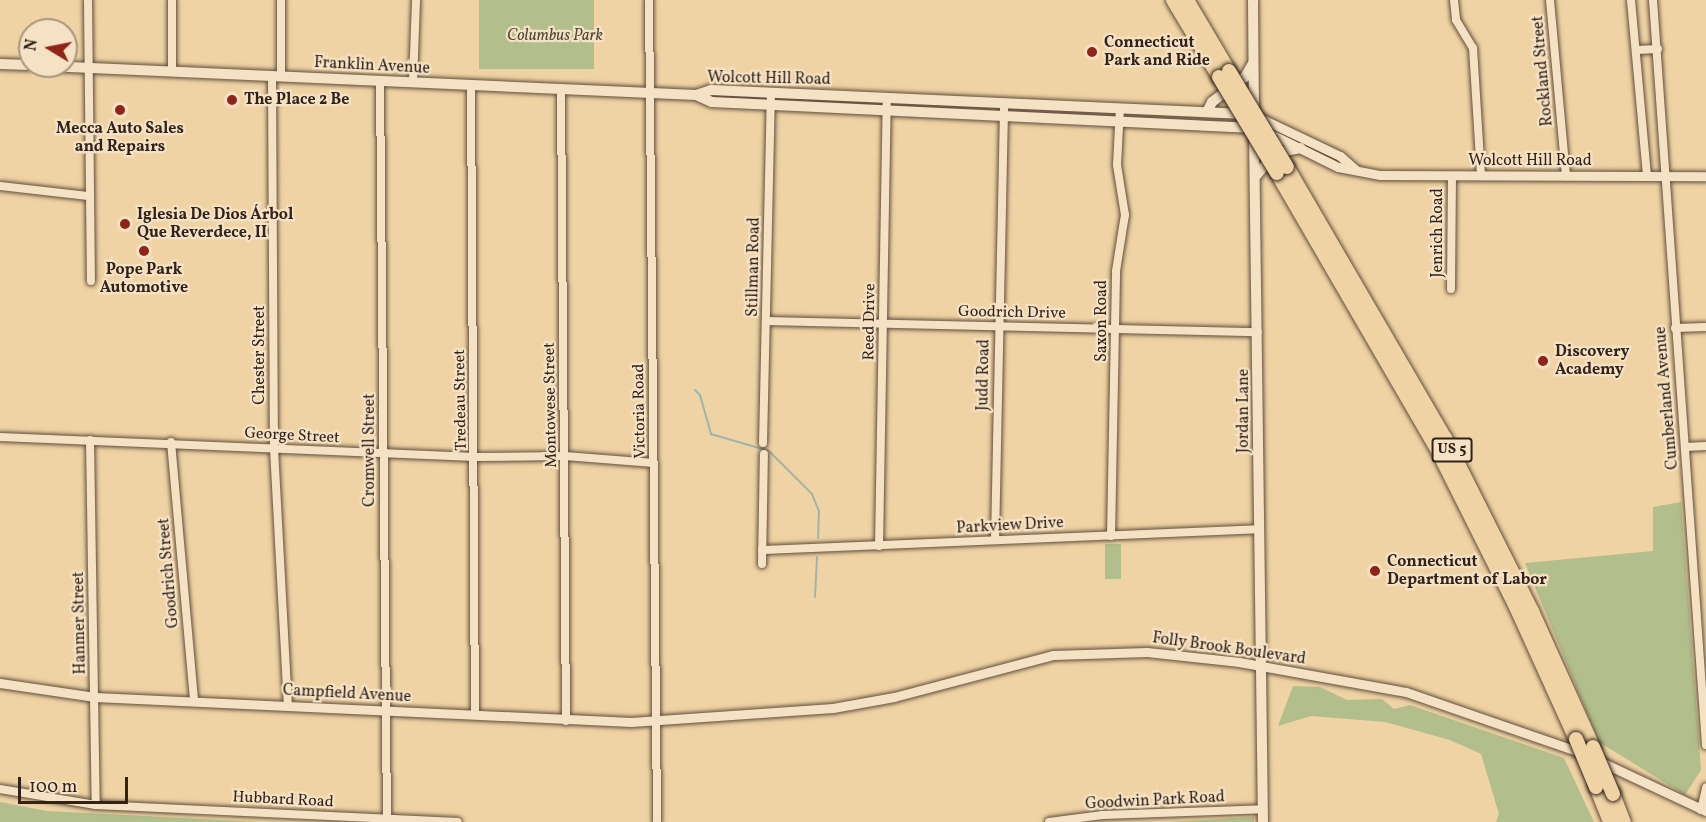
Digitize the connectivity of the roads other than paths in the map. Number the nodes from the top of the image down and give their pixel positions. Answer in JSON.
{"nodes":[{"id":1,"x":88,"y":0,"type":"edge"},
{"id":2,"x":172,"y":0,"type":"edge"},
{"id":3,"x":281,"y":0,"type":"edge"},
{"id":4,"x":416,"y":0,"type":"edge"},
{"id":5,"x":649,"y":0,"type":"edge"},
{"id":6,"x":1173,"y":0,"type":"edge"},
{"id":7,"x":1187,"y":0,"type":"edge"},
{"id":8,"x":1253,"y":0,"type":"edge"},
{"id":9,"x":1454,"y":0,"type":"edge"},
{"id":10,"x":1550,"y":0,"type":"edge"},
{"id":11,"x":1631,"y":0,"type":"edge"},
{"id":12,"x":1653,"y":0,"type":"edge"},
{"id":13,"x":1658,"y":49,"type":"junction"},
{"id":14,"x":1636,"y":50,"type":"junction"},
{"id":15,"x":1254,"y":62,"type":"junction"},
{"id":16,"x":0,"y":64,"type":"edge"},
{"id":17,"x":18,"y":65,"type":"edge"},
{"id":18,"x":78,"y":68,"type":"edge"},
{"id":19,"x":88,"y":68,"type":"junction"},
{"id":20,"x":172,"y":72,"type":"junction"},
{"id":21,"x":1224,"y":74,"type":"junction"},
{"id":22,"x":276,"y":76,"type":"junction"},
{"id":23,"x":380,"y":81,"type":"junction"},
{"id":24,"x":413,"y":83,"type":"junction"},
{"id":25,"x":471,"y":85,"type":"junction"},
{"id":26,"x":561,"y":89,"type":"junction"},
{"id":27,"x":650,"y":93,"type":"junction"},
{"id":28,"x":771,"y":93,"type":"junction"},
{"id":29,"x":696,"y":95,"type":"junction"},
{"id":30,"x":887,"y":98,"type":"junction"},
{"id":31,"x":1004,"y":103,"type":"junction"},
{"id":32,"x":771,"y":105,"type":"junction"},
{"id":33,"x":1120,"y":108,"type":"junction"},
{"id":34,"x":886,"y":110,"type":"junction"},
{"id":35,"x":1207,"y":112,"type":"junction"},
{"id":36,"x":1003,"y":115,"type":"junction"},
{"id":37,"x":1254,"y":116,"type":"junction"},
{"id":38,"x":1120,"y":120,"type":"junction"},
{"id":39,"x":1254,"y":128,"type":"junction"},
{"id":40,"x":1301,"y":148,"type":"junction"},
{"id":41,"x":1329,"y":150,"type":"junction"},
{"id":42,"x":1325,"y":160,"type":"junction"},
{"id":43,"x":1282,"y":170,"type":"junction"},
{"id":44,"x":1356,"y":170,"type":"junction"},
{"id":45,"x":1452,"y":176,"type":"junction"},
{"id":46,"x":1481,"y":176,"type":"junction"},
{"id":47,"x":1566,"y":176,"type":"junction"},
{"id":48,"x":1647,"y":176,"type":"junction"},
{"id":49,"x":1666,"y":176,"type":"junction"},
{"id":50,"x":1706,"y":176,"type":"edge"},
{"id":51,"x":1255,"y":177,"type":"junction"},
{"id":52,"x":0,"y":186,"type":"edge"},
{"id":53,"x":88,"y":196,"type":"junction"},
{"id":54,"x":91,"y":281,"type":"dead end"},
{"id":55,"x":1451,"y":289,"type":"dead end"},
{"id":56,"x":766,"y":321,"type":"junction"},
{"id":57,"x":883,"y":324,"type":"junction"},
{"id":58,"x":999,"y":327,"type":"junction"},
{"id":59,"x":1706,"y":327,"type":"edge"},
{"id":60,"x":1675,"y":328,"type":"junction"},
{"id":61,"x":1117,"y":329,"type":"junction"},
{"id":62,"x":1258,"y":332,"type":"junction"},
{"id":63,"x":0,"y":437,"type":"edge"},
{"id":64,"x":90,"y":440,"type":"junction"},
{"id":65,"x":171,"y":442,"type":"junction"},
{"id":66,"x":763,"y":443,"type":"dead end"},
{"id":67,"x":1706,"y":446,"type":"edge"},
{"id":68,"x":1685,"y":447,"type":"junction"},
{"id":69,"x":274,"y":449,"type":"junction"},
{"id":70,"x":384,"y":453,"type":"junction"},
{"id":71,"x":764,"y":454,"type":"dead end"},
{"id":72,"x":565,"y":456,"type":"junction"},
{"id":73,"x":475,"y":457,"type":"junction"},
{"id":74,"x":654,"y":463,"type":"junction"},
{"id":75,"x":1260,"y":529,"type":"junction"},
{"id":76,"x":1111,"y":536,"type":"junction"},
{"id":77,"x":995,"y":540,"type":"junction"},
{"id":78,"x":879,"y":546,"type":"junction"},
{"id":79,"x":762,"y":550,"type":"junction"},
{"id":80,"x":762,"y":564,"type":"dead end"},
{"id":81,"x":1703,"y":658,"type":"edge"},
{"id":82,"x":1261,"y":666,"type":"junction"},
{"id":83,"x":0,"y":683,"type":"edge"},
{"id":84,"x":95,"y":697,"type":"junction"},
{"id":85,"x":194,"y":701,"type":"junction"},
{"id":86,"x":288,"y":706,"type":"junction"},
{"id":87,"x":386,"y":711,"type":"junction"},
{"id":88,"x":475,"y":715,"type":"junction"},
{"id":89,"x":693,"y":715,"type":"joint"},
{"id":90,"x":655,"y":719,"type":"junction"},
{"id":91,"x":566,"y":721,"type":"junction"},
{"id":92,"x":1706,"y":745,"type":"edge"},
{"id":93,"x":1706,"y":788,"type":"edge"},
{"id":94,"x":0,"y":789,"type":"edge"},
{"id":95,"x":96,"y":805,"type":"junction"},
{"id":96,"x":1263,"y":809,"type":"junction"},
{"id":97,"x":1704,"y":810,"type":"edge"},
{"id":98,"x":387,"y":818,"type":"junction"},
{"id":99,"x":458,"y":822,"type":"edge"},
{"id":100,"x":657,"y":822,"type":"edge"},
{"id":101,"x":1049,"y":822,"type":"edge"},
{"id":102,"x":1263,"y":822,"type":"edge"},
{"id":103,"x":1610,"y":822,"type":"edge"},
{"id":104,"x":1624,"y":822,"type":"edge"}],
"edges":[{"from":1,"to":19,"type":"street"},
{"from":2,"to":20,"type":"street"},
{"from":3,"to":22,"type":"street","name":"Chester Street"},
{"from":4,"to":24,"type":"street"},
{"from":5,"to":27,"type":"street","name":"Victoria Road"},
{"from":6,"to":21,"type":"highway","number":"US 5"},
{"from":7,"to":21,"type":"highway","number":"US 5"},
{"from":8,"to":15,"type":"main road","name":"Jordan Lane"},
{"from":9,"to":46,"type":"street"},
{"from":10,"to":47,"type":"street","name":"Rockland Street"},
{"from":11,"to":14,"type":"street"},
{"from":12,"to":13,"type":"street","name":"Cumberland Avenue"},
{"from":13,"to":14,"type":"street"},
{"from":13,"to":49,"type":"street","name":"Cumberland Avenue"},
{"from":14,"to":48,"type":"street"},
{"from":15,"to":35,"type":"main road"},
{"from":15,"to":37,"type":"main road","name":"Jordan Lane"},
{"from":16,"to":17,"type":"main road"},
{"from":18,"to":19,"type":"main road","name":"Franklin Avenue"},
{"from":19,"to":20,"type":"main road","name":"Franklin Avenue"},
{"from":19,"to":53,"type":"street"},
{"from":20,"to":22,"type":"main road","name":"Franklin Avenue"},
{"from":21,"to":43,"type":"highway","number":"US 5","bridge":true},
{"from":22,"to":23,"type":"main road","name":"Franklin Avenue"},
{"from":22,"to":69,"type":"street","name":"Chester Street"},
{"from":23,"to":24,"type":"main road","name":"Franklin Avenue"},
{"from":23,"to":70,"type":"street","name":"Cromwell Street"},
{"from":24,"to":25,"type":"main road","name":"Franklin Avenue"},
{"from":25,"to":26,"type":"main road","name":"Franklin Avenue"},
{"from":25,"to":73,"type":"street","name":"Tredeau Street"},
{"from":26,"to":27,"type":"main road","name":"Franklin Avenue"},
{"from":26,"to":72,"type":"street","name":"Montowese Street"},
{"from":27,"to":29,"type":"main road","name":"Franklin Avenue"},
{"from":27,"to":74,"type":"street","name":"Victoria Road"},
{"from":28,"to":29,"type":"main road","name":"Wolcott Hill Road"},
{"from":28,"to":30,"type":"main road","name":"Wolcott Hill Road"},
{"from":28,"to":32,"type":"street","name":"Stillman Road"},
{"from":29,"to":32,"type":"main road","name":"Wolcott Hill Road"},
{"from":30,"to":31,"type":"main road","name":"Wolcott Hill Road"},
{"from":30,"to":34,"type":"street","name":"Reed Drive"},
{"from":31,"to":33,"type":"main road","name":"Wolcott Hill Road"},
{"from":31,"to":36,"type":"street","name":"Judd Road"},
{"from":32,"to":34,"type":"main road","name":"Wolcott Hill Road"},
{"from":32,"to":56,"type":"street","name":"Stillman Road"},
{"from":33,"to":35,"type":"main road","name":"Wolcott Hill Road"},
{"from":33,"to":38,"type":"street","name":"Saxon Road"},
{"from":34,"to":36,"type":"main road","name":"Wolcott Hill Road"},
{"from":34,"to":57,"type":"street","name":"Reed Drive"},
{"from":35,"to":37,"type":"main road","name":"Wolcott Hill Road"},
{"from":36,"to":38,"type":"main road","name":"Wolcott Hill Road"},
{"from":36,"to":58,"type":"street","name":"Judd Road"},
{"from":37,"to":39,"type":"main road","name":"Jordan Lane"},
{"from":37,"to":41,"type":"street","name":"Wolcott Hill Road"},
{"from":38,"to":39,"type":"main road","name":"Wolcott Hill Road"},
{"from":38,"to":61,"type":"street","name":"Saxon Road"},
{"from":39,"to":40,"type":"street","name":"Wolcott Hill Road"},
{"from":39,"to":51,"type":"main road","name":"Jordan Lane"},
{"from":40,"to":42,"type":"street","name":"Wolcott Hill Road"},
{"from":40,"to":51,"type":"main road"},
{"from":41,"to":42,"type":"street"},
{"from":41,"to":44,"type":"street","name":"Wolcott Hill Road"},
{"from":42,"to":44,"type":"street","name":"Wolcott Hill Road"},
{"from":43,"to":103,"type":"highway","number":"US 5","bridge":true},
{"from":43,"to":104,"type":"highway","number":"US 5","bridge":true},
{"from":44,"to":45,"type":"street","name":"Wolcott Hill Road"},
{"from":45,"to":46,"type":"street","name":"Wolcott Hill Road"},
{"from":45,"to":55,"type":"street","name":"Jenrich Road"},
{"from":46,"to":47,"type":"street","name":"Wolcott Hill Road"},
{"from":47,"to":48,"type":"street","name":"Wolcott Hill Road"},
{"from":48,"to":49,"type":"street","name":"Wolcott Hill Road"},
{"from":49,"to":50,"type":"street","name":"Wolcott Hill Road"},
{"from":49,"to":60,"type":"street","name":"Cumberland Avenue"},
{"from":51,"to":62,"type":"main road","name":"Jordan Lane"},
{"from":52,"to":53,"type":"street"},
{"from":53,"to":54,"type":"street"},
{"from":56,"to":57,"type":"street","name":"Goodrich Drive"},
{"from":56,"to":66,"type":"street","name":"Stillman Road"},
{"from":57,"to":58,"type":"street","name":"Goodrich Drive"},
{"from":57,"to":78,"type":"street","name":"Reed Drive"},
{"from":58,"to":61,"type":"street","name":"Goodrich Drive"},
{"from":58,"to":77,"type":"street","name":"Judd Road"},
{"from":59,"to":60,"type":"street"},
{"from":60,"to":68,"type":"street","name":"Cumberland Avenue"},
{"from":61,"to":62,"type":"street","name":"Goodrich Drive"},
{"from":61,"to":76,"type":"street","name":"Saxon Road"},
{"from":62,"to":75,"type":"main road","name":"Jordan Lane"},
{"from":63,"to":64,"type":"street","name":"George Street"},
{"from":64,"to":65,"type":"street","name":"George Street"},
{"from":64,"to":84,"type":"street","name":"Hanmer Street"},
{"from":65,"to":69,"type":"street","name":"George Street"},
{"from":65,"to":85,"type":"street","name":"Goodrich Street"},
{"from":67,"to":68,"type":"street"},
{"from":68,"to":81,"type":"street","name":"Cumberland Avenue"},
{"from":69,"to":70,"type":"street","name":"George Street"},
{"from":69,"to":86,"type":"street","name":"Chester Street"},
{"from":70,"to":73,"type":"street","name":"George Street"},
{"from":70,"to":87,"type":"street","name":"Cromwell Street"},
{"from":71,"to":79,"type":"street"},
{"from":72,"to":73,"type":"street","name":"George Street"},
{"from":72,"to":74,"type":"street","name":"George Street"},
{"from":72,"to":91,"type":"street","name":"Montowese Street"},
{"from":73,"to":88,"type":"street","name":"Tredeau Street"},
{"from":74,"to":90,"type":"street","name":"Victoria Road"},
{"from":75,"to":76,"type":"street","name":"Parkview Drive"},
{"from":75,"to":82,"type":"main road","name":"Jordan Lane"},
{"from":76,"to":77,"type":"street","name":"Parkview Drive"},
{"from":77,"to":78,"type":"street","name":"Parkview Drive"},
{"from":78,"to":79,"type":"street","name":"Parkview Drive"},
{"from":79,"to":80,"type":"street"},
{"from":81,"to":92,"type":"street","name":"Cumberland Avenue"},
{"from":82,"to":89,"type":"street","name":"Folly Brook Boulevard"},
{"from":82,"to":96,"type":"main road","name":"Jordan Lane"},
{"from":82,"to":97,"type":"street","name":"Folly Brook Boulevard"},
{"from":83,"to":84,"type":"street","name":"Campfield Avenue"},
{"from":84,"to":85,"type":"street","name":"Campfield Avenue"},
{"from":84,"to":95,"type":"street","name":"Hanmer Street"},
{"from":85,"to":86,"type":"street","name":"Campfield Avenue"},
{"from":86,"to":87,"type":"street","name":"Campfield Avenue"},
{"from":87,"to":88,"type":"street","name":"Campfield Avenue"},
{"from":87,"to":98,"type":"street","name":"Cromwell Street"},
{"from":88,"to":91,"type":"street","name":"Campfield Avenue"},
{"from":89,"to":90,"type":"street","name":"Campfield Avenue"},
{"from":90,"to":91,"type":"street","name":"Campfield Avenue"},
{"from":90,"to":100,"type":"street","name":"Victoria Road"},
{"from":93,"to":97,"type":"street"},
{"from":94,"to":95,"type":"street","name":"Hubbard Road"},
{"from":95,"to":98,"type":"street","name":"Hubbard Road"},
{"from":96,"to":101,"type":"street","name":"Goodwin Park Road"},
{"from":96,"to":102,"type":"main road","name":"Jordan Lane"},
{"from":98,"to":99,"type":"street","name":"Hubbard Road"}]}
